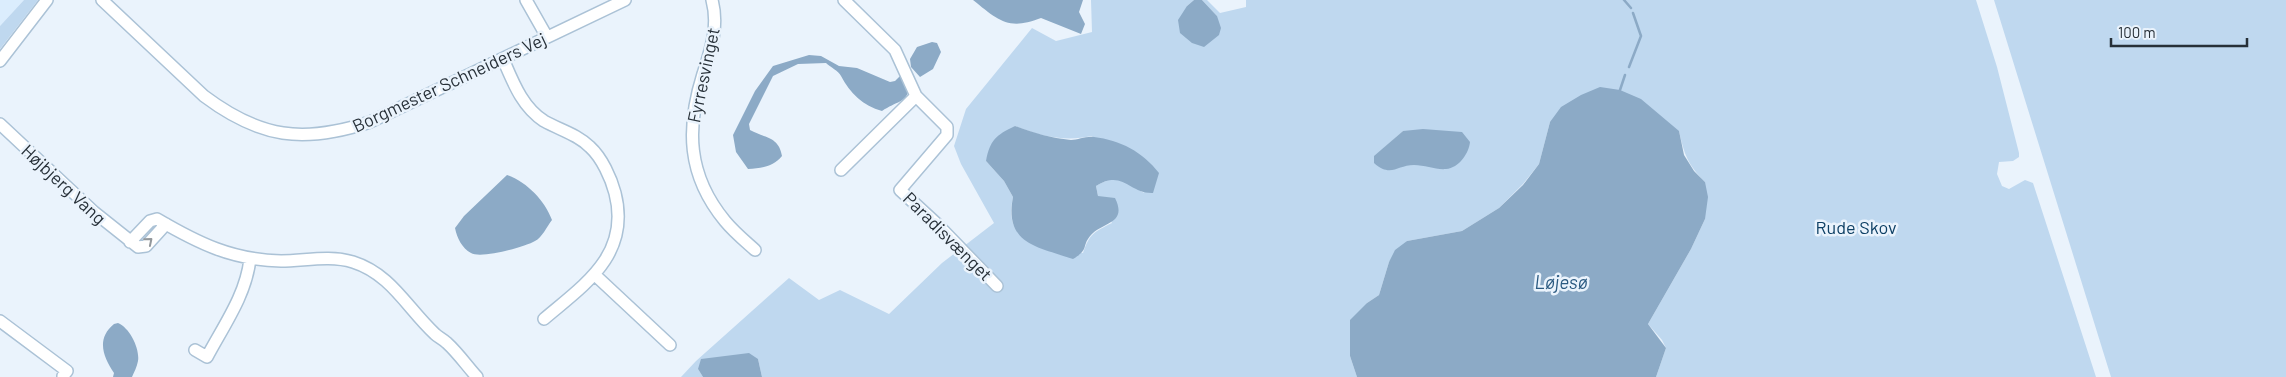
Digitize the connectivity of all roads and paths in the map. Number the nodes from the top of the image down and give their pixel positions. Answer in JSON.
{"nodes":[{"id":1,"x":47,"y":0,"type":"edge"},
{"id":2,"x":102,"y":0,"type":"edge"},
{"id":3,"x":526,"y":0,"type":"edge"},
{"id":4,"x":625,"y":0,"type":"edge"},
{"id":5,"x":712,"y":0,"type":"edge"},
{"id":6,"x":844,"y":0,"type":"edge"},
{"id":7,"x":547,"y":37,"type":"junction"},
{"id":8,"x":503,"y":59,"type":"junction"},
{"id":9,"x":0,"y":61,"type":"edge"},
{"id":10,"x":916,"y":96,"type":"junction"},
{"id":11,"x":0,"y":124,"type":"edge"},
{"id":12,"x":841,"y":170,"type":"dead end"},
{"id":13,"x":755,"y":250,"type":"dead end"},
{"id":14,"x":250,"y":259,"type":"junction"},
{"id":15,"x":595,"y":275,"type":"junction"},
{"id":16,"x":997,"y":286,"type":"dead end"},
{"id":17,"x":544,"y":319,"type":"dead end"},
{"id":18,"x":0,"y":321,"type":"edge"},
{"id":19,"x":670,"y":345,"type":"dead end"},
{"id":20,"x":195,"y":350,"type":"dead end"},
{"id":21,"x":63,"y":376,"type":"dead end"},
{"id":22,"x":477,"y":377,"type":"edge"}],
"edges":[{"from":1,"to":9,"type":"street"},
{"from":2,"to":8,"type":"street","name":"Borgmester Schneiders Vej"},
{"from":3,"to":7,"type":"street"},
{"from":4,"to":7,"type":"street","name":"Borgmester Schneiders Vej"},
{"from":5,"to":13,"type":"street","name":"Fyrresvinget"},
{"from":6,"to":10,"type":"street","name":"Paradisvænget"},
{"from":7,"to":8,"type":"street","name":"Borgmester Schneiders Vej"},
{"from":8,"to":15,"type":"street"},
{"from":10,"to":12,"type":"street"},
{"from":10,"to":16,"type":"street","name":"Paradisvænget"},
{"from":11,"to":14,"type":"street","name":"Højbjerg Vang"},
{"from":14,"to":20,"type":"street"},
{"from":14,"to":22,"type":"street","name":"Højbjerg Vang"},
{"from":15,"to":17,"type":"street"},
{"from":15,"to":19,"type":"street"},
{"from":18,"to":21,"type":"street"}]}
